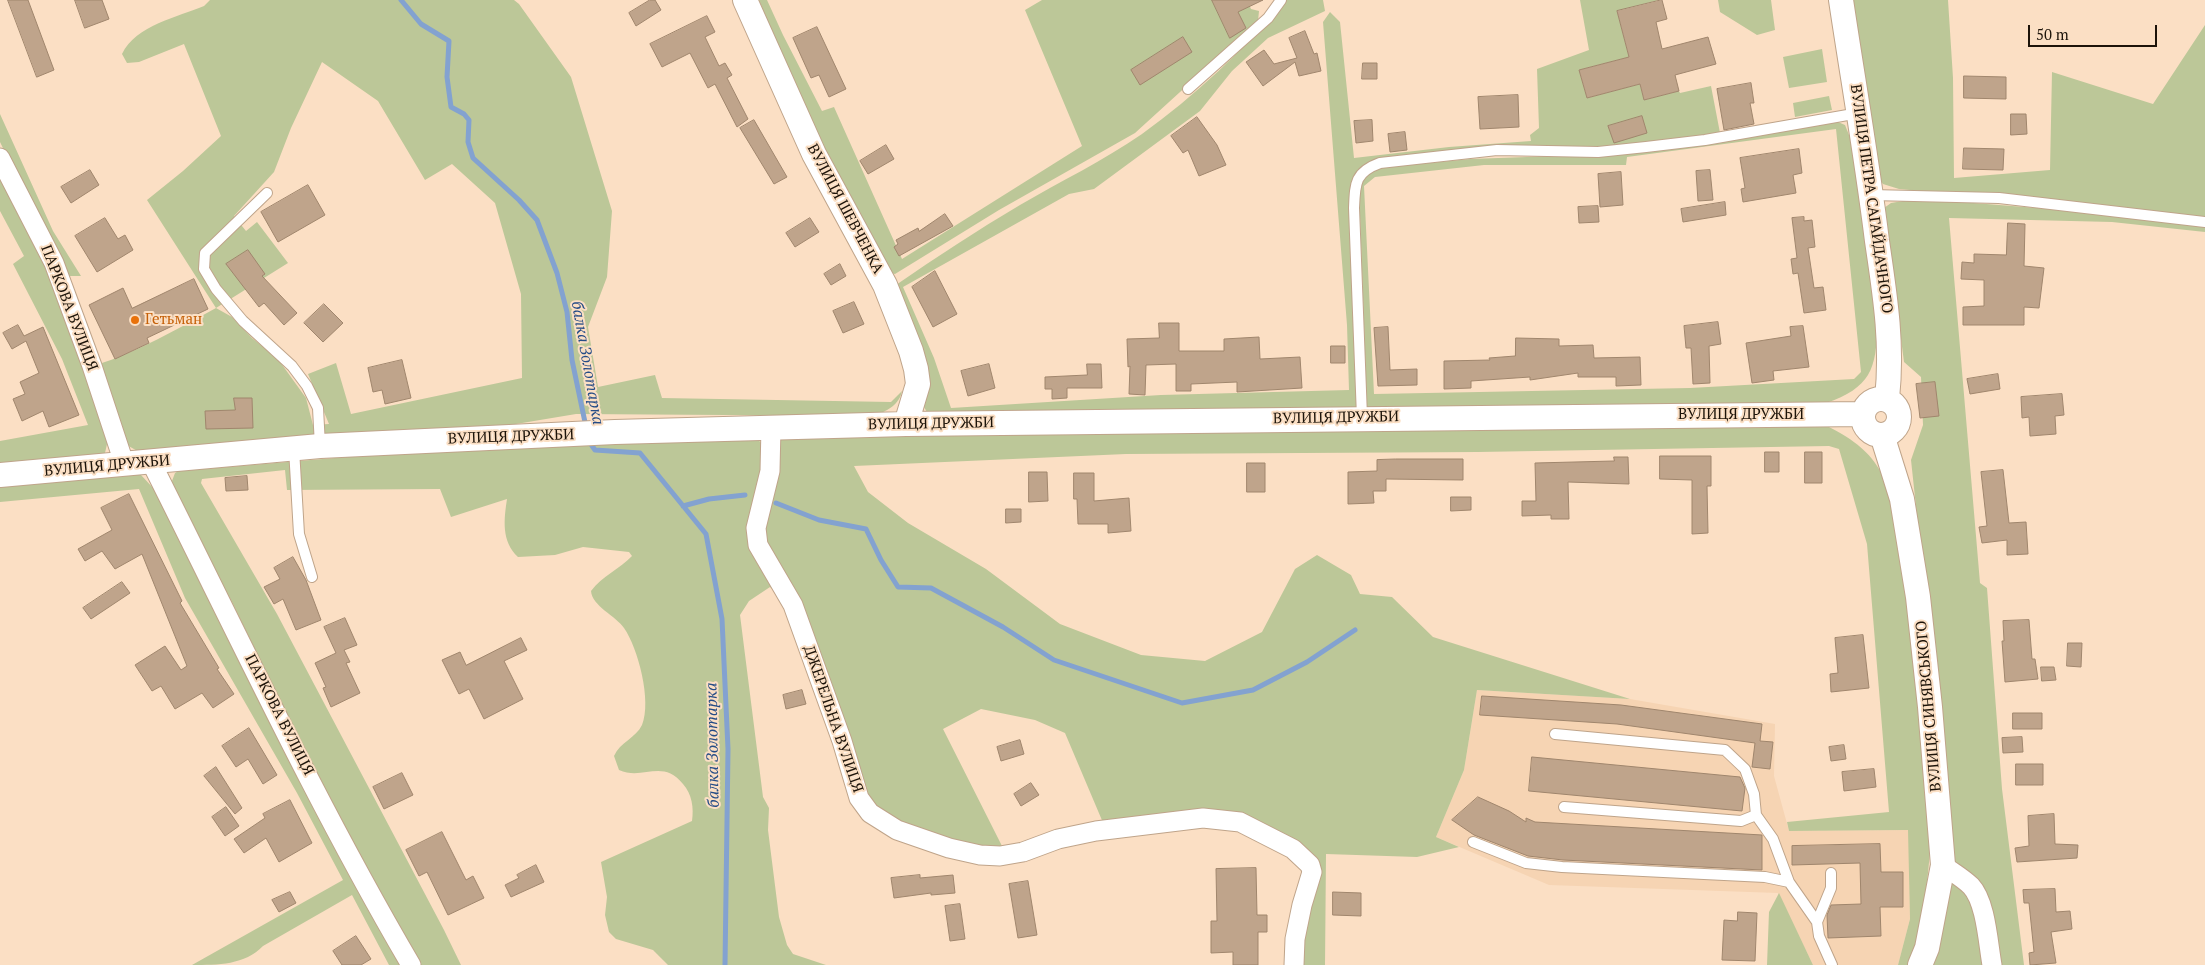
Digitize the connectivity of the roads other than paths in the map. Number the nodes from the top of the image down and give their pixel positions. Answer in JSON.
{"nodes":[{"id":1,"x":745,"y":0,"type":"edge"},
{"id":2,"x":1282,"y":0,"type":"edge"},
{"id":3,"x":1841,"y":0,"type":"edge"},
{"id":4,"x":1188,"y":89,"type":"dead end"},
{"id":5,"x":1859,"y":113,"type":"junction"},
{"id":6,"x":0,"y":158,"type":"edge"},
{"id":7,"x":267,"y":193,"type":"dead end"},
{"id":8,"x":1872,"y":195,"type":"junction"},
{"id":9,"x":2205,"y":222,"type":"edge"},
{"id":10,"x":1887,"y":399,"type":"junction"},
{"id":11,"x":1863,"y":414,"type":"junction"},
{"id":12,"x":1362,"y":418,"type":"junction"},
{"id":13,"x":906,"y":424,"type":"junction"},
{"id":14,"x":771,"y":427,"type":"junction"},
{"id":15,"x":1882,"y":435,"type":"junction"},
{"id":16,"x":320,"y":446,"type":"junction"},
{"id":17,"x":294,"y":449,"type":"junction"},
{"id":18,"x":151,"y":462,"type":"junction"},
{"id":19,"x":124,"y":463,"type":"junction"},
{"id":20,"x":0,"y":475,"type":"edge"},
{"id":21,"x":312,"y":577,"type":"dead end"},
{"id":22,"x":1555,"y":734,"type":"dead end"},
{"id":23,"x":1564,"y":806,"type":"dead end"},
{"id":24,"x":1756,"y":815,"type":"junction"},
{"id":25,"x":1473,"y":842,"type":"dead end"},
{"id":26,"x":1943,"y":865,"type":"junction"},
{"id":27,"x":1831,"y":873,"type":"dead end"},
{"id":28,"x":1789,"y":882,"type":"junction"},
{"id":29,"x":1818,"y":922,"type":"junction"},
{"id":30,"x":412,"y":965,"type":"edge"},
{"id":31,"x":1294,"y":965,"type":"edge"},
{"id":32,"x":1832,"y":965,"type":"edge"},
{"id":33,"x":1920,"y":965,"type":"edge"},
{"id":34,"x":1992,"y":965,"type":"edge"}],
"edges":[{"from":1,"to":13,"type":"street","name":"ВУЛИЦЯ ШЕВЧЕНКА"},
{"from":2,"to":4,"type":"lane"},
{"from":3,"to":5,"type":"street","name":"ВУЛИЦЯ ПЕТРА САГАЙДАЧНОГО"},
{"from":5,"to":8,"type":"street","name":"ВУЛИЦЯ ПЕТРА САГАЙДАЧНОГО"},
{"from":5,"to":12,"type":"lane"},
{"from":6,"to":19,"type":"street","name":"ПАРКОВА ВУЛИЦЯ"},
{"from":7,"to":16,"type":"lane"},
{"from":8,"to":9,"type":"lane"},
{"from":8,"to":10,"type":"street","name":"ВУЛИЦЯ ПЕТРА САГАЙДАЧНОГО"},
{"from":10,"to":11,"type":"street"},
{"from":10,"to":15,"type":"street"},
{"from":11,"to":12,"type":"street","name":"ВУЛИЦЯ ДРУЖБИ"},
{"from":11,"to":15,"type":"street"},
{"from":12,"to":13,"type":"street","name":"ВУЛИЦЯ ДРУЖБИ"},
{"from":13,"to":14,"type":"street","name":"ВУЛИЦЯ ДРУЖБИ"},
{"from":14,"to":16,"type":"street","name":"ВУЛИЦЯ ДРУЖБИ"},
{"from":14,"to":31,"type":"street","name":"ДЖЕРЕЛЬНА ВУЛИЦЯ"},
{"from":15,"to":26,"type":"street","name":"ВУЛИЦЯ СИНЯВСЬКОГО"},
{"from":16,"to":17,"type":"street","name":"ВУЛИЦЯ ДРУЖБИ"},
{"from":17,"to":18,"type":"street","name":"ВУЛИЦЯ ДРУЖБИ"},
{"from":17,"to":21,"type":"lane"},
{"from":18,"to":19,"type":"street","name":"ВУЛИЦЯ ДРУЖБИ"},
{"from":18,"to":30,"type":"street","name":"ПАРКОВА ВУЛИЦЯ"},
{"from":19,"to":20,"type":"street","name":"ВУЛИЦЯ ДРУЖБИ"},
{"from":22,"to":24,"type":"lane"},
{"from":23,"to":24,"type":"lane"},
{"from":24,"to":28,"type":"lane"},
{"from":25,"to":28,"type":"lane"},
{"from":26,"to":33,"type":"street"},
{"from":26,"to":34,"type":"street"},
{"from":27,"to":29,"type":"lane"},
{"from":28,"to":29,"type":"lane"},
{"from":29,"to":32,"type":"lane"}]}
